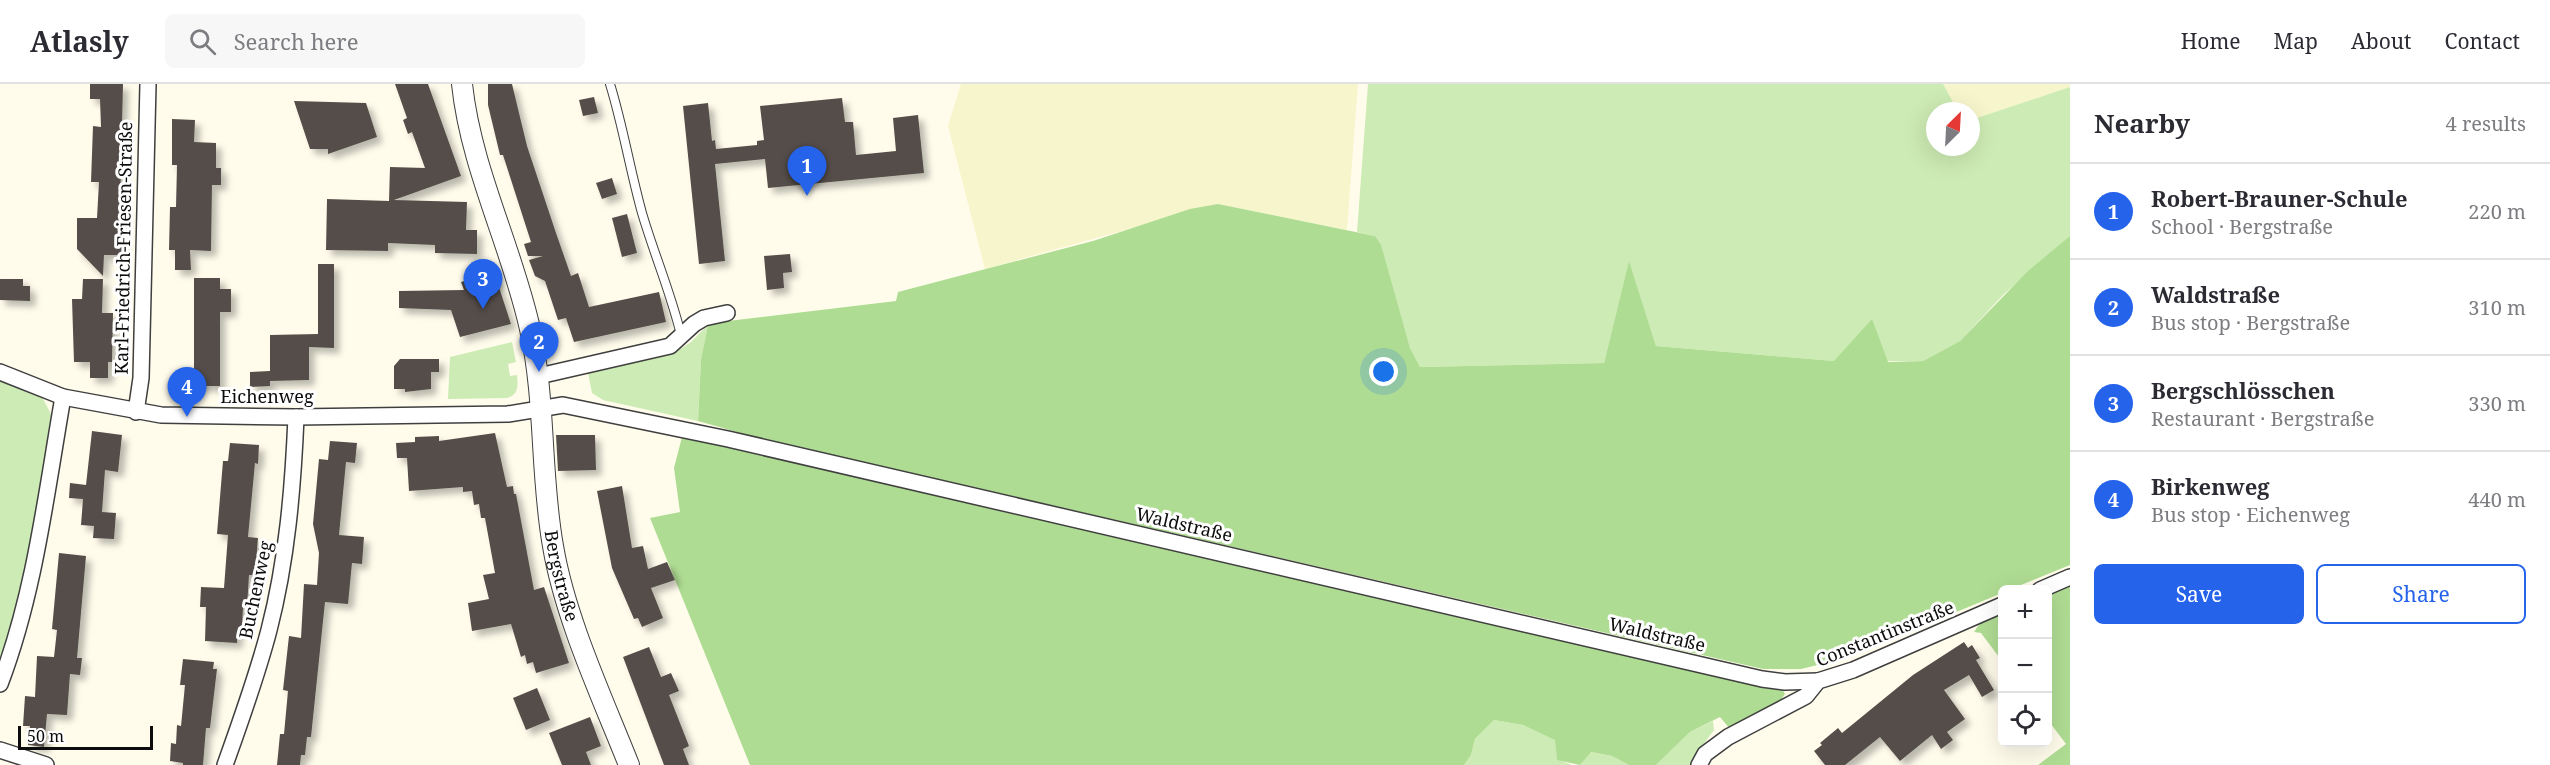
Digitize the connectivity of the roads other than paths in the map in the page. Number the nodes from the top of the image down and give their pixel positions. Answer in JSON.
{"nodes":[{"id":1,"x":148,"y":84,"type":"edge"},
{"id":2,"x":462,"y":84,"type":"edge"},
{"id":3,"x":610,"y":84,"type":"edge"},
{"id":4,"x":728,"y":313,"type":"dead end"},
{"id":5,"x":681,"y":335,"type":"junction"},
{"id":6,"x":0,"y":372,"type":"edge"},
{"id":7,"x":539,"y":376,"type":"junction"},
{"id":8,"x":63,"y":397,"type":"junction"},
{"id":9,"x":541,"y":407,"type":"junction"},
{"id":10,"x":136,"y":412,"type":"junction"},
{"id":11,"x":296,"y":417,"type":"junction"},
{"id":12,"x":2070,"y":577,"type":"edge"},
{"id":13,"x":2052,"y":585,"type":"edge"},
{"id":14,"x":1998,"y":607,"type":"edge"},
{"id":15,"x":1818,"y":681,"type":"junction"},
{"id":16,"x":0,"y":684,"type":"edge"},
{"id":17,"x":0,"y":750,"type":"edge"},
{"id":18,"x":46,"y":765,"type":"edge"},
{"id":19,"x":225,"y":765,"type":"edge"},
{"id":20,"x":629,"y":765,"type":"edge"},
{"id":21,"x":1699,"y":765,"type":"edge"}],
"edges":[{"from":1,"to":10,"type":"street","name":"Karl-Friedrich-Friesen-Straße"},
{"from":2,"to":7,"type":"street","name":"Bergstraße"},
{"from":3,"to":5,"type":"lane"},
{"from":4,"to":5,"type":"street"},
{"from":5,"to":7,"type":"street"},
{"from":6,"to":8,"type":"street","name":"Eichenweg"},
{"from":7,"to":9,"type":"street","name":"Bergstraße"},
{"from":8,"to":10,"type":"street","name":"Eichenweg"},
{"from":8,"to":16,"type":"street"},
{"from":9,"to":11,"type":"street","name":"Eichenweg"},
{"from":9,"to":15,"type":"street","name":"Waldstraße"},
{"from":9,"to":20,"type":"street","name":"Bergstraße"},
{"from":10,"to":11,"type":"street","name":"Eichenweg"},
{"from":11,"to":19,"type":"street","name":"Buchenweg"},
{"from":12,"to":13,"type":"street"},
{"from":14,"to":15,"type":"street","name":"Constantinstraße"},
{"from":15,"to":21,"type":"street","name":"Constantinstraße"},
{"from":17,"to":18,"type":"street"}]}
